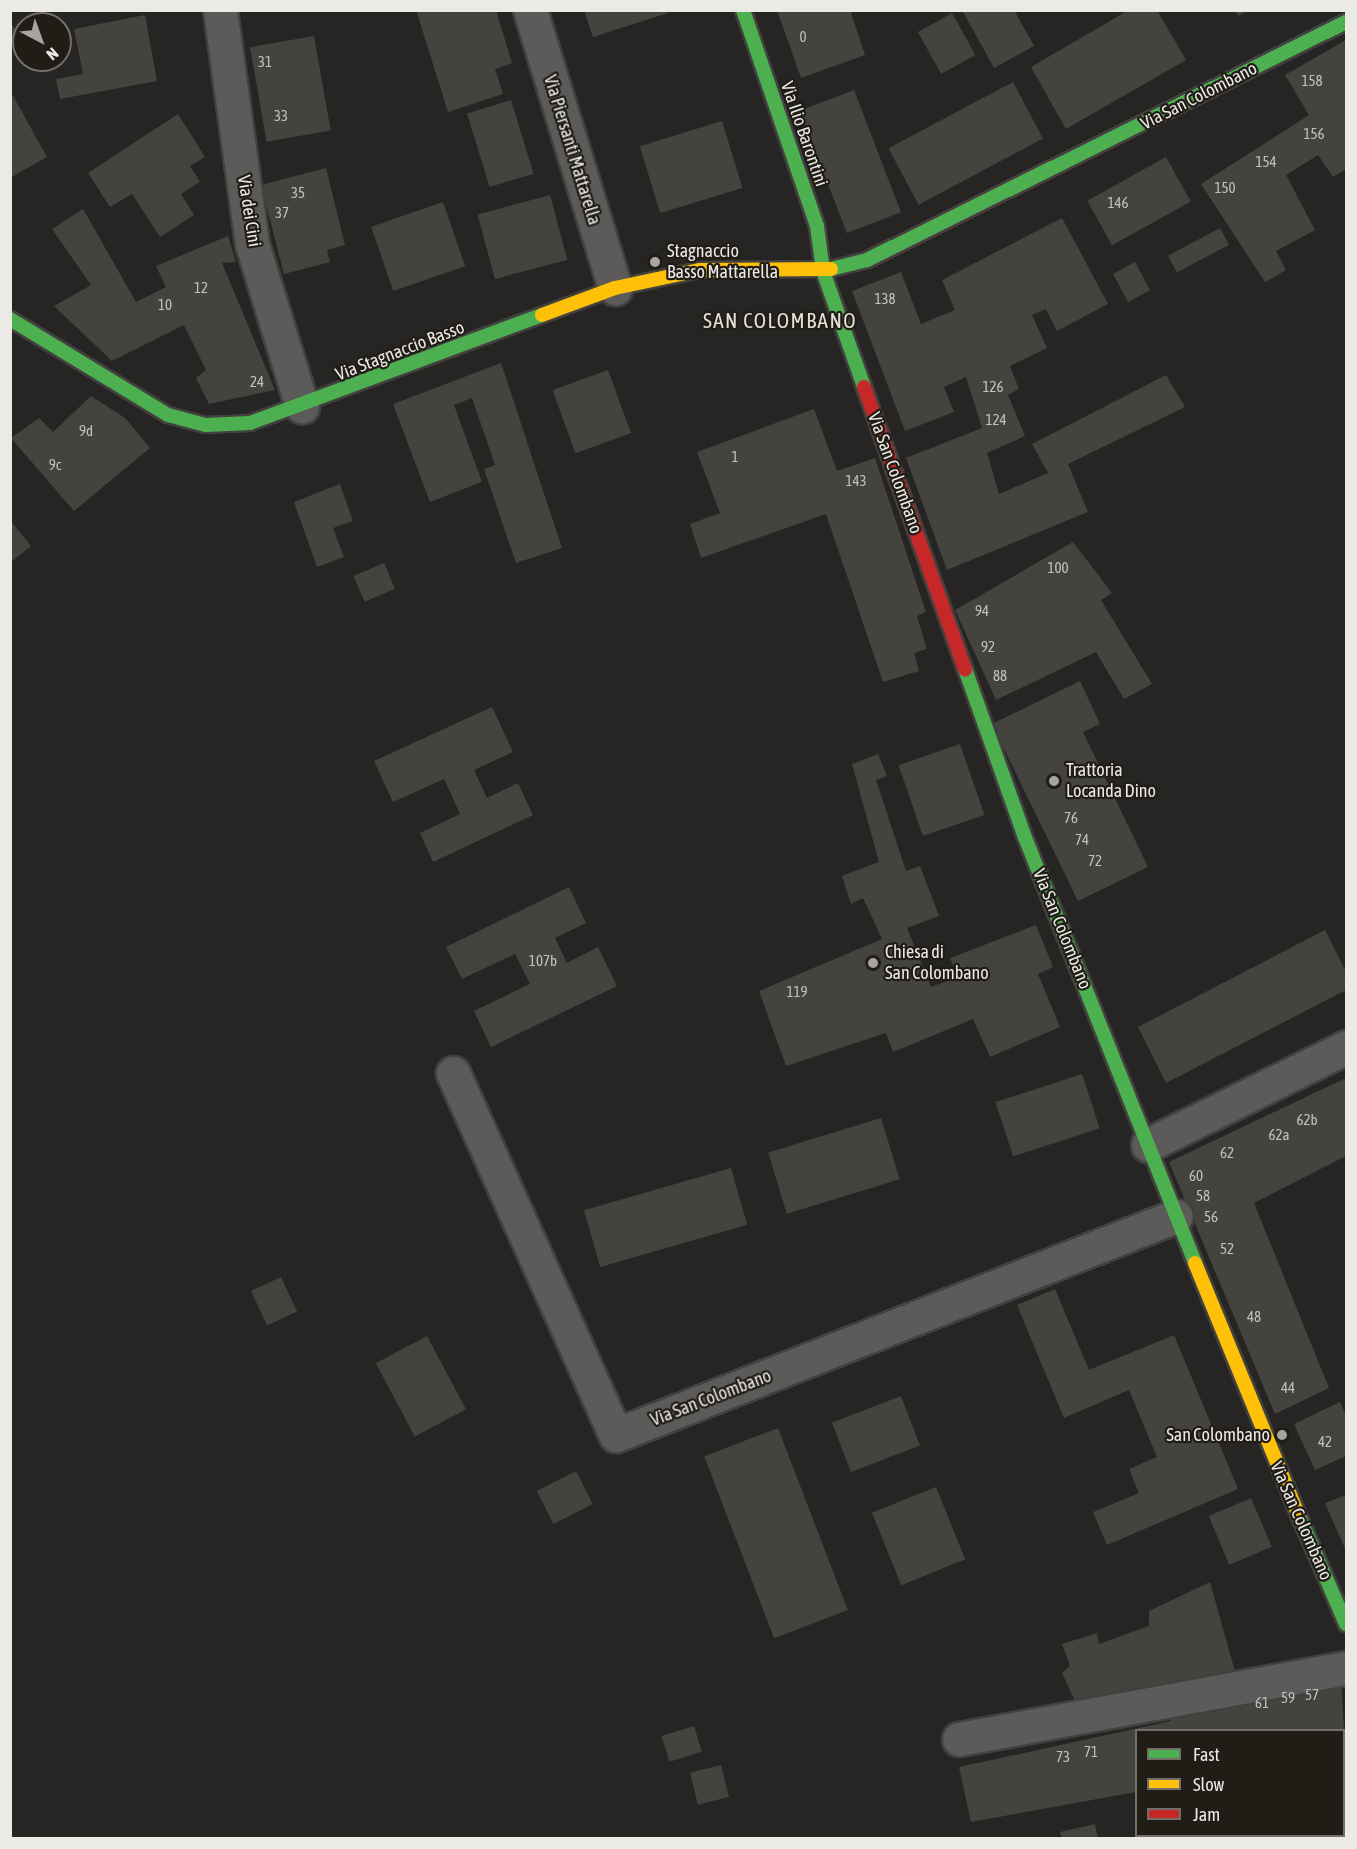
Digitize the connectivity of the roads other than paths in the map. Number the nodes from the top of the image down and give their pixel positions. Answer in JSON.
{"nodes":[{"id":1,"x":220,"y":10,"type":"edge"},
{"id":2,"x":530,"y":10,"type":"edge"},
{"id":3,"x":743,"y":10,"type":"edge"},
{"id":4,"x":1347,"y":22,"type":"edge"},
{"id":5,"x":823,"y":271,"type":"junction"},
{"id":6,"x":615,"y":288,"type":"junction"},
{"id":7,"x":10,"y":319,"type":"edge"},
{"id":8,"x":302,"y":407,"type":"junction"},
{"id":9,"x":1347,"y":1047,"type":"edge"},
{"id":10,"x":453,"y":1073,"type":"dead end"},
{"id":11,"x":1148,"y":1144,"type":"junction"},
{"id":12,"x":1176,"y":1216,"type":"junction"},
{"id":13,"x":1347,"y":1624,"type":"edge"},
{"id":14,"x":1347,"y":1668,"type":"edge"},
{"id":15,"x":959,"y":1739,"type":"dead end"}],
"edges":[{"from":1,"to":8,"type":"street","name":"Via dei Cini"},
{"from":2,"to":6,"type":"street","name":"Via Piersanti Mattarella"},
{"from":3,"to":5,"type":"street","name":"Via Ilio Barontini"},
{"from":4,"to":5,"type":"street","name":"Via San Colombano"},
{"from":5,"to":6,"type":"street","name":"Via Stagnaccio Basso"},
{"from":5,"to":11,"type":"street","name":"Via San Colombano"},
{"from":6,"to":8,"type":"street","name":"Via Stagnaccio Basso"},
{"from":7,"to":8,"type":"street","name":"Via Stagnaccio Basso"},
{"from":9,"to":11,"type":"street"},
{"from":10,"to":12,"type":"street","name":"Via San Colombano"},
{"from":11,"to":12,"type":"street","name":"Via San Colombano"},
{"from":12,"to":13,"type":"street","name":"Via San Colombano"},
{"from":14,"to":15,"type":"street"}]}
